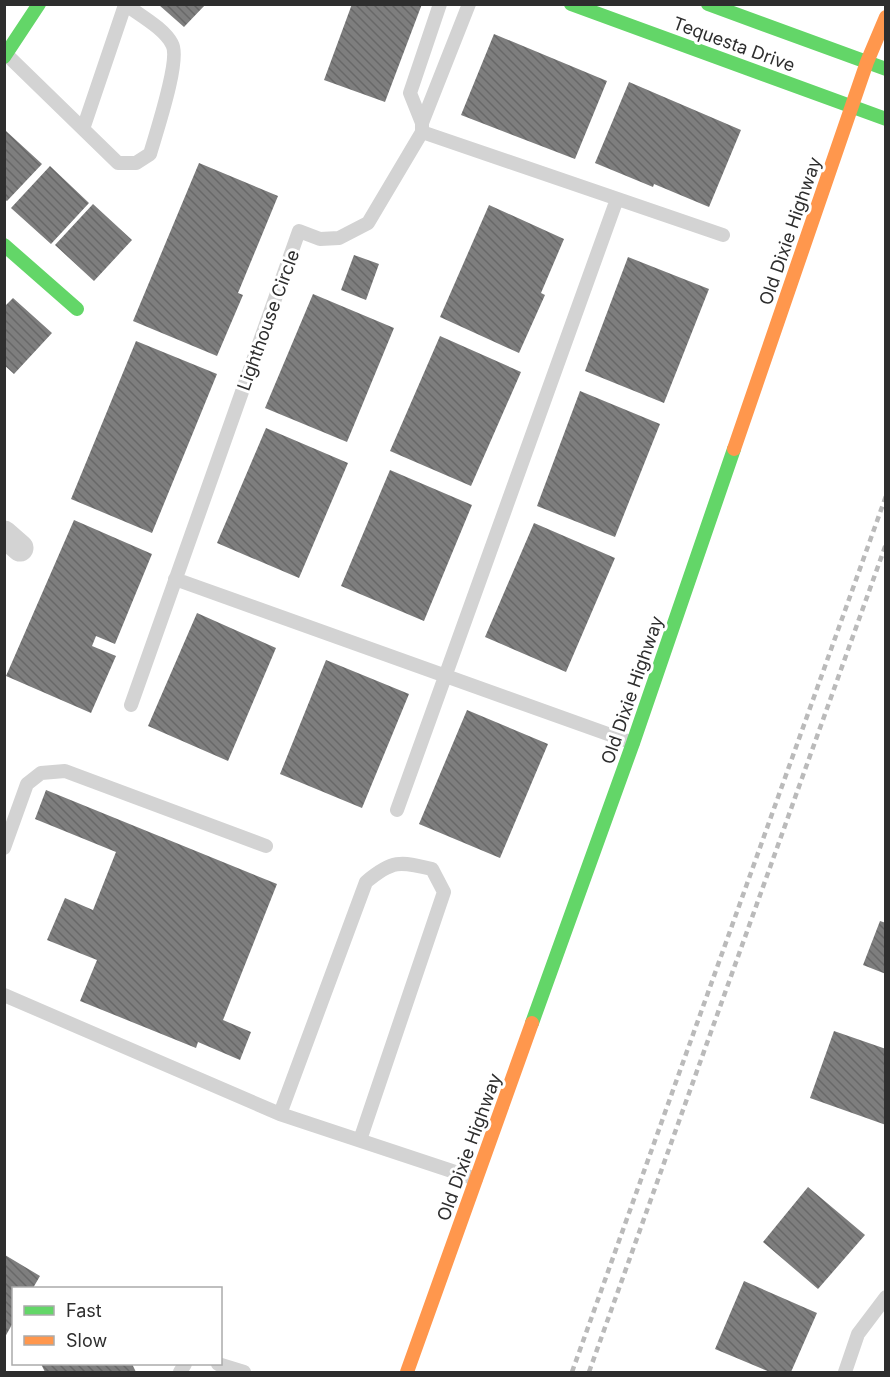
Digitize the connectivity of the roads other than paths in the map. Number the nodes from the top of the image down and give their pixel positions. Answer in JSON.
{"nodes":[{"id":1,"x":39,"y":4,"type":"edge"},
{"id":2,"x":440,"y":4,"type":"edge"},
{"id":3,"x":469,"y":4,"type":"edge"},
{"id":4,"x":571,"y":4,"type":"edge"},
{"id":5,"x":708,"y":4,"type":"edge"},
{"id":6,"x":125,"y":5,"type":"edge"},
{"id":7,"x":885,"y":17,"type":"edge"},
{"id":8,"x":6,"y":51,"type":"edge"},
{"id":9,"x":867,"y":62,"type":"junction"},
{"id":10,"x":885,"y":69,"type":"edge"},
{"id":11,"x":852,"y":106,"type":"junction"},
{"id":12,"x":885,"y":119,"type":"edge"},
{"id":13,"x":422,"y":127,"type":"junction"},
{"id":14,"x":83,"y":129,"type":"junction"},
{"id":15,"x":617,"y":199,"type":"junction"},
{"id":16,"x":723,"y":235,"type":"dead end"},
{"id":17,"x":4,"y":245,"type":"edge"},
{"id":18,"x":77,"y":309,"type":"dead end"},
{"id":19,"x":176,"y":579,"type":"junction"},
{"id":20,"x":446,"y":676,"type":"junction"},
{"id":21,"x":131,"y":705,"type":"dead end"},
{"id":22,"x":633,"y":743,"type":"junction"},
{"id":23,"x":397,"y":810,"type":"dead end"},
{"id":24,"x":266,"y":846,"type":"dead end"},
{"id":25,"x":4,"y":848,"type":"edge"},
{"id":26,"x":4,"y":995,"type":"edge"},
{"id":27,"x":280,"y":1114,"type":"junction"},
{"id":28,"x":360,"y":1140,"type":"junction"},
{"id":29,"x":476,"y":1179,"type":"junction"},
{"id":30,"x":885,"y":1297,"type":"edge"},
{"id":31,"x":221,"y":1365,"type":"edge"},
{"id":32,"x":244,"y":1372,"type":"edge"},
{"id":33,"x":407,"y":1372,"type":"edge"},
{"id":34,"x":845,"y":1372,"type":"edge"}],
"edges":[{"from":1,"to":8,"type":"street"},
{"from":2,"to":13,"type":"lane"},
{"from":3,"to":13,"type":"lane","name":"Lighthouse Circle"},
{"from":4,"to":11,"type":"street","name":"Tequesta Drive"},
{"from":5,"to":9,"type":"street","name":"Tequesta Drive"},
{"from":6,"to":14,"type":"lane"},
{"from":6,"to":14,"type":"lane"},
{"from":7,"to":9,"type":"street","name":"Old Dixie Highway"},
{"from":8,"to":14,"type":"lane"},
{"from":9,"to":10,"type":"street","name":"Tequesta Drive"},
{"from":9,"to":11,"type":"street","name":"Old Dixie Highway"},
{"from":11,"to":12,"type":"street","name":"Tequesta Drive"},
{"from":11,"to":22,"type":"street","name":"Old Dixie Highway"},
{"from":13,"to":15,"type":"lane"},
{"from":13,"to":19,"type":"lane","name":"Lighthouse Circle"},
{"from":15,"to":16,"type":"lane"},
{"from":15,"to":20,"type":"lane"},
{"from":17,"to":18,"type":"street"},
{"from":19,"to":20,"type":"lane"},
{"from":19,"to":21,"type":"lane","name":"Lighthouse Circle"},
{"from":20,"to":22,"type":"lane"},
{"from":20,"to":23,"type":"lane"},
{"from":22,"to":29,"type":"street","name":"Old Dixie Highway"},
{"from":24,"to":25,"type":"lane"},
{"from":26,"to":27,"type":"lane"},
{"from":27,"to":28,"type":"lane"},
{"from":27,"to":28,"type":"lane"},
{"from":28,"to":29,"type":"lane"},
{"from":29,"to":33,"type":"street","name":"Old Dixie Highway"},
{"from":30,"to":34,"type":"lane"},
{"from":31,"to":32,"type":"lane"}]}
